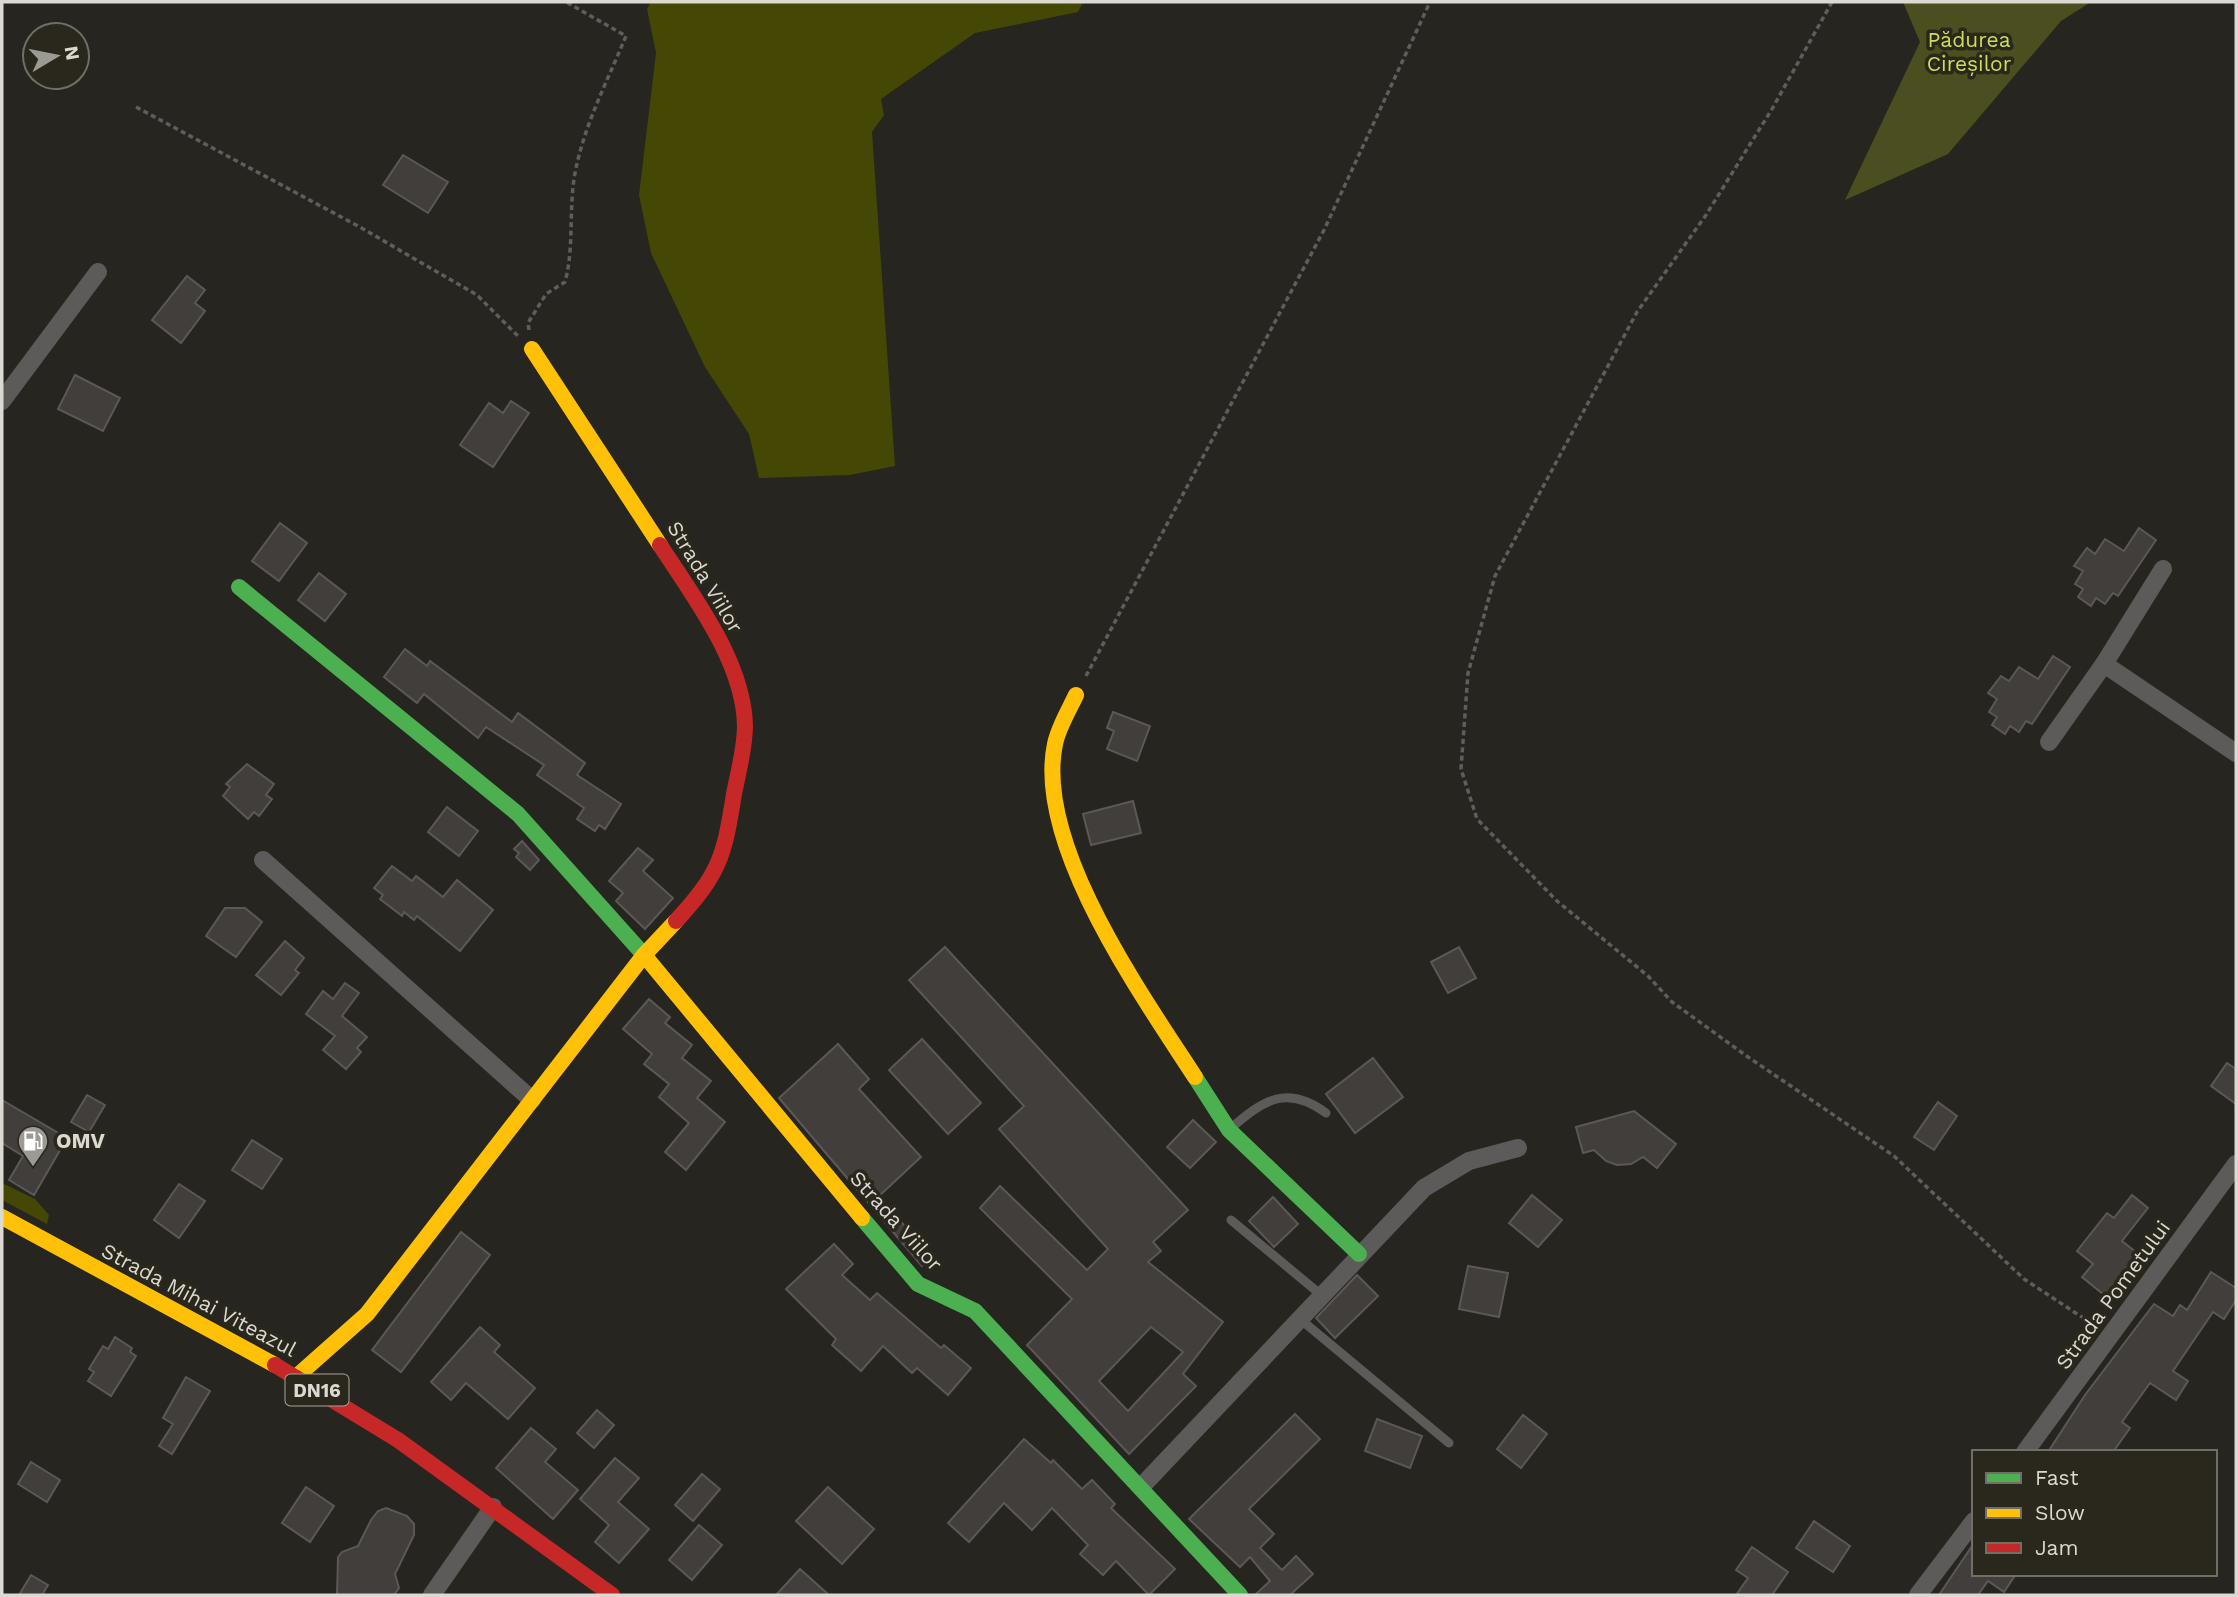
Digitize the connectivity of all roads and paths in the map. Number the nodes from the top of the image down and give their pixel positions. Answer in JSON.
{"nodes":[{"id":1,"x":566,"y":2,"type":"edge"},
{"id":2,"x":1430,"y":2,"type":"edge"},
{"id":3,"x":1832,"y":2,"type":"edge"},
{"id":4,"x":136,"y":107,"type":"dead end"},
{"id":5,"x":98,"y":272,"type":"dead end"},
{"id":6,"x":532,"y":349,"type":"junction"},
{"id":7,"x":2,"y":401,"type":"edge"},
{"id":8,"x":2163,"y":569,"type":"dead end"},
{"id":9,"x":239,"y":587,"type":"dead end"},
{"id":10,"x":2104,"y":664,"type":"junction"},
{"id":11,"x":1076,"y":695,"type":"joint"},
{"id":12,"x":2049,"y":742,"type":"dead end"},
{"id":13,"x":2236,"y":754,"type":"edge"},
{"id":14,"x":263,"y":860,"type":"dead end"},
{"id":15,"x":644,"y":955,"type":"junction"},
{"id":16,"x":532,"y":1100,"type":"junction"},
{"id":17,"x":1326,"y":1113,"type":"dead end"},
{"id":18,"x":1229,"y":1130,"type":"junction"},
{"id":19,"x":1518,"y":1148,"type":"dead end"},
{"id":20,"x":2236,"y":1164,"type":"edge"},
{"id":21,"x":2,"y":1217,"type":"edge"},
{"id":22,"x":1231,"y":1220,"type":"dead end"},
{"id":23,"x":1359,"y":1254,"type":"junction"},
{"id":24,"x":1320,"y":1294,"type":"junction"},
{"id":25,"x":1298,"y":1318,"type":"junction"},
{"id":26,"x":2111,"y":1336,"type":"junction"},
{"id":27,"x":296,"y":1377,"type":"junction"},
{"id":28,"x":1449,"y":1443,"type":"dead end"},
{"id":29,"x":2026,"y":1450,"type":"edge"},
{"id":30,"x":1142,"y":1487,"type":"junction"},
{"id":31,"x":493,"y":1507,"type":"junction"},
{"id":32,"x":1972,"y":1524,"type":"edge"},
{"id":33,"x":432,"y":1595,"type":"edge"},
{"id":34,"x":612,"y":1595,"type":"edge"},
{"id":35,"x":1240,"y":1595,"type":"edge"},
{"id":36,"x":1918,"y":1595,"type":"edge"}],
"edges":[{"from":1,"to":6,"type":"path"},
{"from":2,"to":11,"type":"path"},
{"from":3,"to":26,"type":"path"},
{"from":4,"to":6,"type":"path"},
{"from":5,"to":7,"type":"street"},
{"from":6,"to":15,"type":"main road","name":"Strada Viilor"},
{"from":8,"to":10,"type":"street"},
{"from":9,"to":15,"type":"main road","name":"Strada Viilor"},
{"from":10,"to":12,"type":"street"},
{"from":10,"to":13,"type":"street"},
{"from":11,"to":18,"type":"main road"},
{"from":14,"to":16,"type":"street"},
{"from":15,"to":16,"type":"main road","name":"Strada Viilor"},
{"from":15,"to":30,"type":"main road","name":"Strada Viilor"},
{"from":16,"to":27,"type":"main road","name":"Strada Viilor"},
{"from":17,"to":18,"type":"lane"},
{"from":18,"to":23,"type":"main road"},
{"from":19,"to":23,"type":"street"},
{"from":20,"to":26,"type":"street","name":"Strada Pometului"},
{"from":21,"to":27,"type":"main road","name":"Strada Mihai Viteazul","number":"DN16"},
{"from":22,"to":24,"type":"lane"},
{"from":23,"to":24,"type":"street"},
{"from":24,"to":25,"type":"street"},
{"from":25,"to":28,"type":"lane"},
{"from":25,"to":30,"type":"street"},
{"from":26,"to":29,"type":"street","name":"Strada Pometului"},
{"from":27,"to":31,"type":"main road","name":"Strada Mihai Viteazul","number":"DN16"},
{"from":30,"to":35,"type":"main road","name":"Strada Viilor"},
{"from":31,"to":33,"type":"street"},
{"from":31,"to":34,"type":"main road","name":"Strada Mihai Viteazul","number":"DN16"},
{"from":32,"to":36,"type":"street"}]}
